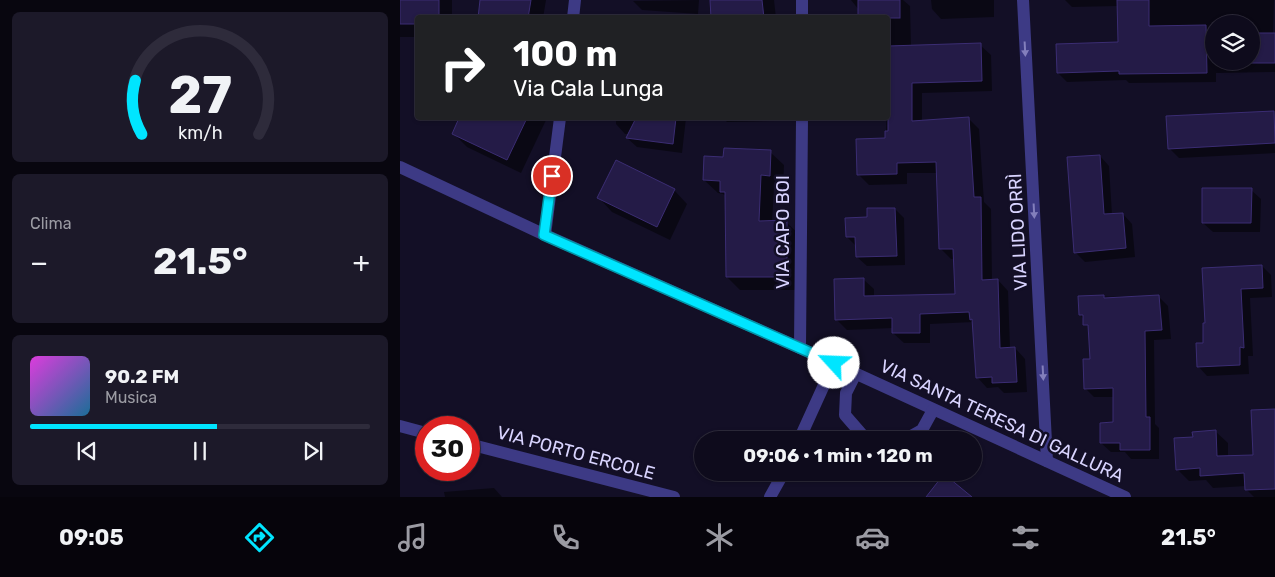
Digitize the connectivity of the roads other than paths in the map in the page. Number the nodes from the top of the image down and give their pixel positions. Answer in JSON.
{"nodes":[{"id":1,"x":575,"y":0,"type":"edge"},
{"id":2,"x":802,"y":0,"type":"edge"},
{"id":3,"x":1023,"y":0,"type":"edge"},
{"id":4,"x":573,"y":15,"type":"edge"},
{"id":5,"x":802,"y":15,"type":"edge"},
{"id":6,"x":560,"y":120,"type":"edge"},
{"id":7,"x":802,"y":120,"type":"edge"},
{"id":8,"x":400,"y":167,"type":"edge"},
{"id":9,"x":544,"y":235,"type":"junction"},
{"id":10,"x":800,"y":348,"type":"junction"},
{"id":11,"x":834,"y":363,"type":"junction"},
{"id":12,"x":856,"y":373,"type":"junction"},
{"id":13,"x":933,"y":410,"type":"junction"},
{"id":14,"x":400,"y":426,"type":"edge"},
{"id":15,"x":415,"y":430,"type":"edge"},
{"id":16,"x":803,"y":431,"type":"edge"},
{"id":17,"x":859,"y":431,"type":"edge"},
{"id":18,"x":920,"y":431,"type":"edge"},
{"id":19,"x":480,"y":447,"type":"edge"},
{"id":20,"x":1047,"y":461,"type":"junction"},
{"id":21,"x":779,"y":481,"type":"edge"},
{"id":22,"x":674,"y":497,"type":"edge"},
{"id":23,"x":770,"y":497,"type":"edge"},
{"id":24,"x":1125,"y":497,"type":"edge"}],
"edges":[{"from":1,"to":4,"type":"street"},
{"from":2,"to":5,"type":"street"},
{"from":3,"to":20,"type":"street","name":"VIA LIDO ORRÌ","one_way":true},
{"from":6,"to":9,"type":"street"},
{"from":7,"to":10,"type":"street","name":"VIA CAPO BOI"},
{"from":8,"to":9,"type":"street","name":"VIA SANTA TERESA DI GALLURA"},
{"from":9,"to":10,"type":"street","name":"VIA SANTA TERESA DI GALLURA"},
{"from":10,"to":11,"type":"street","name":"VIA SANTA TERESA DI GALLURA"},
{"from":11,"to":12,"type":"street","name":"VIA SANTA TERESA DI GALLURA"},
{"from":11,"to":16,"type":"street"},
{"from":12,"to":13,"type":"street","name":"VIA SANTA TERESA DI GALLURA"},
{"from":12,"to":17,"type":"street"},
{"from":13,"to":18,"type":"street"},
{"from":13,"to":20,"type":"street","name":"VIA SANTA TERESA DI GALLURA"},
{"from":14,"to":15,"type":"street"},
{"from":19,"to":22,"type":"street","name":"VIA PORTO ERCOLE"},
{"from":20,"to":24,"type":"street","name":"VIA SANTA TERESA DI GALLURA"},
{"from":21,"to":23,"type":"street"}]}
